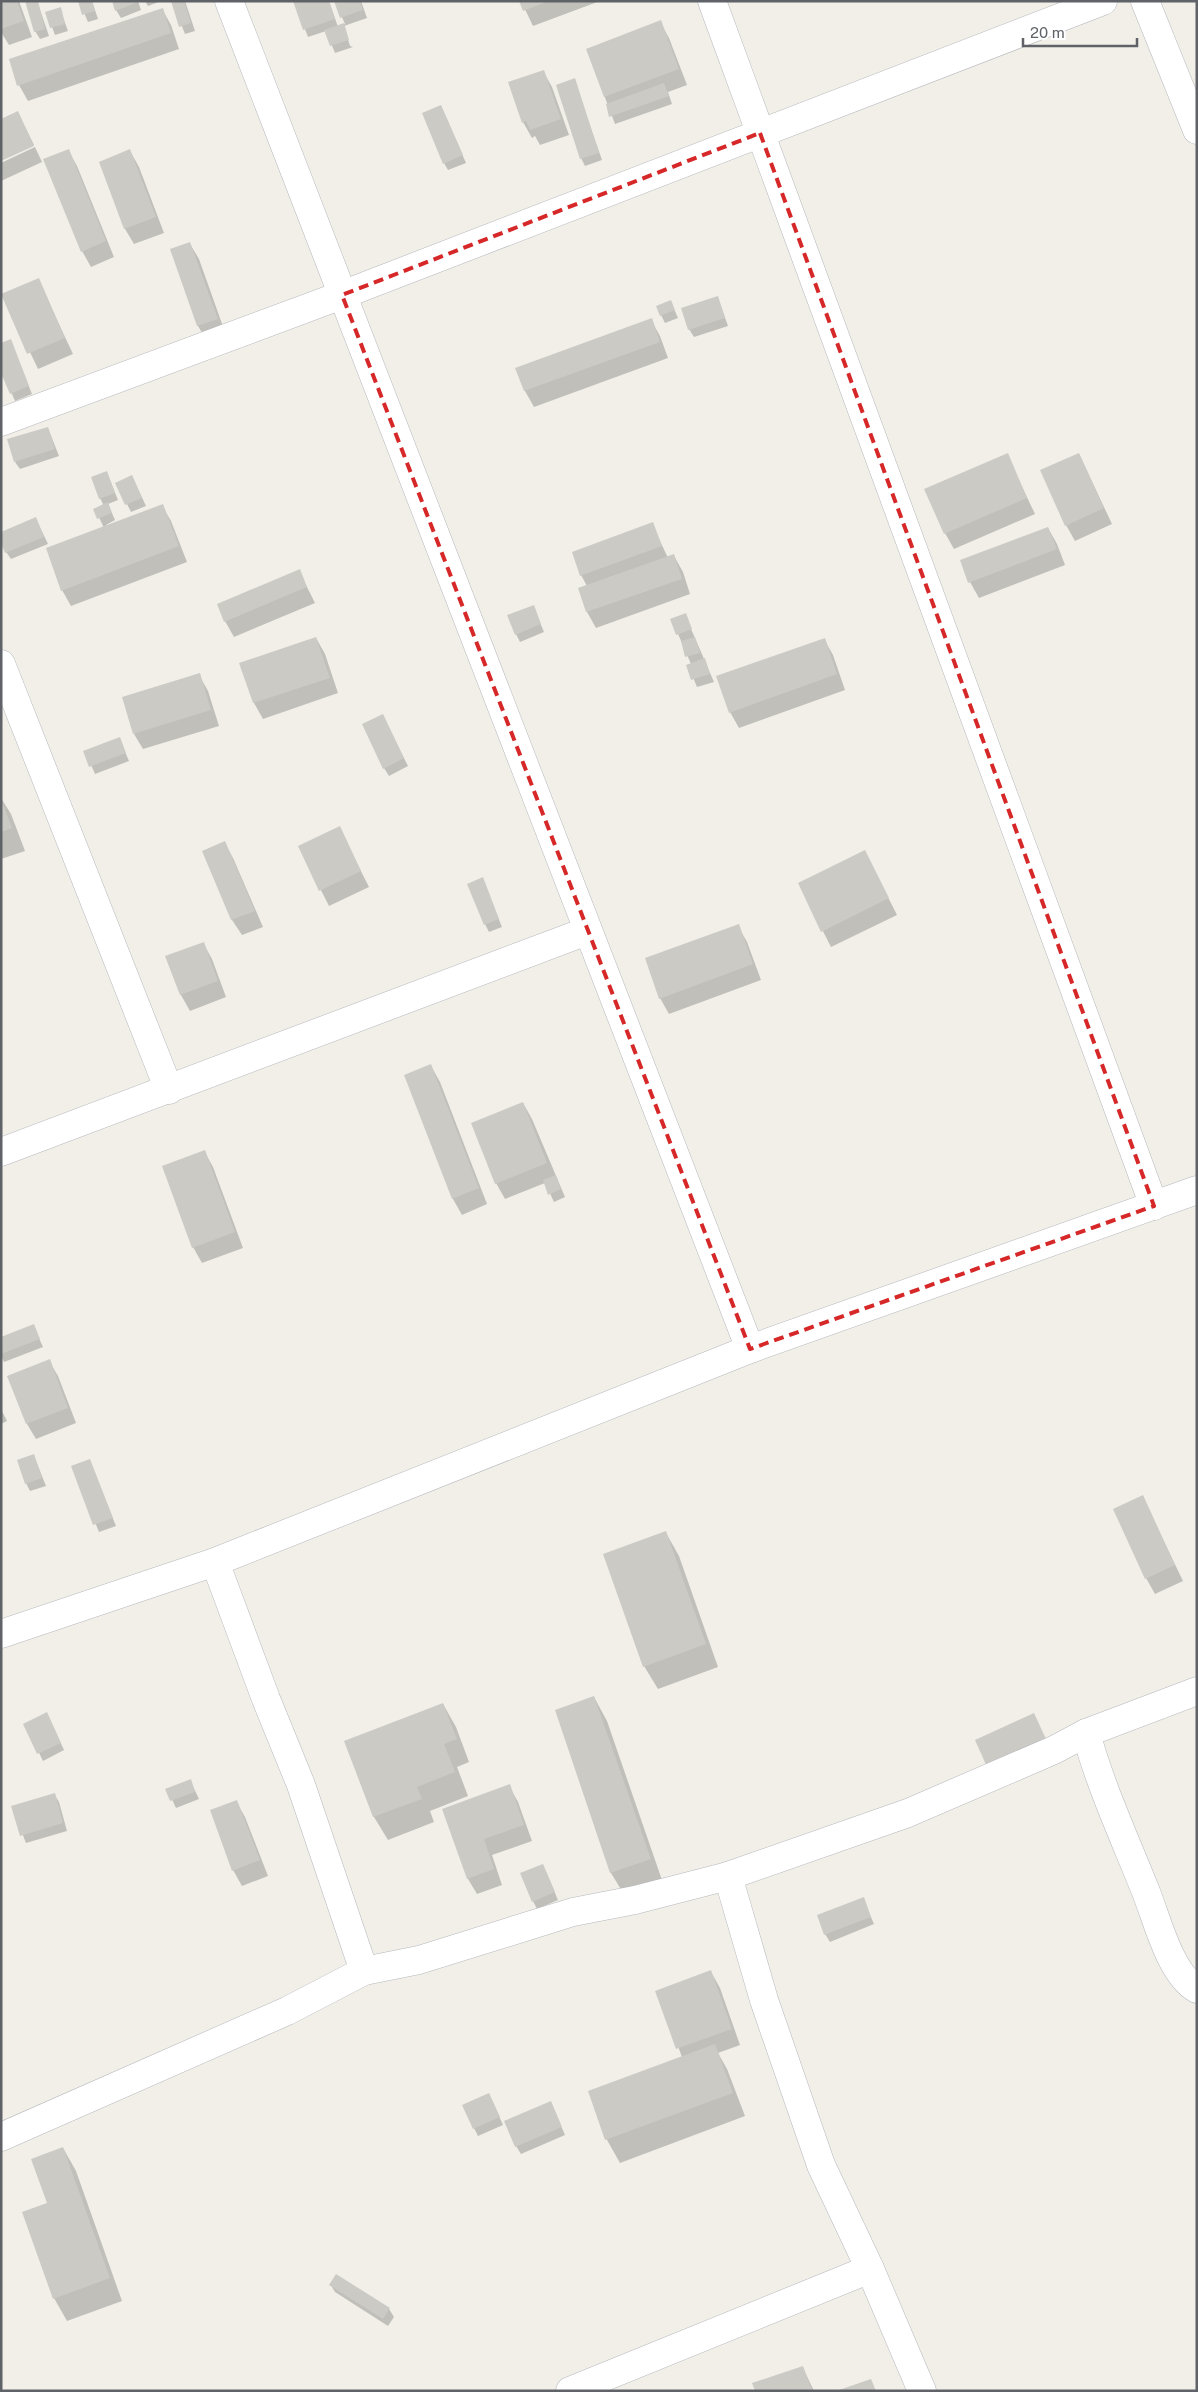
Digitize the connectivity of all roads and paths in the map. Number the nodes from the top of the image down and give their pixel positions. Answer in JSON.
{"nodes":[{"id":1,"x":228,"y":1,"type":"edge"},
{"id":2,"x":712,"y":1,"type":"edge"},
{"id":3,"x":1103,"y":1,"type":"edge"},
{"id":4,"x":1144,"y":1,"type":"edge"},
{"id":5,"x":1197,"y":130,"type":"edge"},
{"id":6,"x":760,"y":133,"type":"junction"},
{"id":7,"x":342,"y":295,"type":"junction"},
{"id":8,"x":1,"y":422,"type":"edge"},
{"id":9,"x":1,"y":664,"type":"edge"},
{"id":10,"x":587,"y":931,"type":"junction"},
{"id":11,"x":169,"y":1090,"type":"junction"},
{"id":12,"x":1,"y":1152,"type":"edge"},
{"id":13,"x":1197,"y":1190,"type":"edge"},
{"id":14,"x":1154,"y":1206,"type":"junction"},
{"id":15,"x":750,"y":1349,"type":"junction"},
{"id":16,"x":215,"y":1562,"type":"junction"},
{"id":17,"x":1,"y":1634,"type":"edge"},
{"id":18,"x":1197,"y":1691,"type":"edge"},
{"id":19,"x":1086,"y":1733,"type":"junction"},
{"id":20,"x":728,"y":1876,"type":"junction"},
{"id":21,"x":364,"y":1970,"type":"junction"},
{"id":22,"x":1197,"y":1989,"type":"edge"},
{"id":23,"x":1,"y":2138,"type":"edge"},
{"id":24,"x":870,"y":2269,"type":"junction"},
{"id":25,"x":570,"y":2391,"type":"edge"},
{"id":26,"x":922,"y":2391,"type":"edge"}],
"edges":[{"from":1,"to":7,"type":"street"},
{"from":2,"to":6,"type":"street"},
{"from":3,"to":6,"type":"street"},
{"from":4,"to":5,"type":"street"},
{"from":6,"to":7,"type":"street"},
{"from":6,"to":14,"type":"street"},
{"from":7,"to":8,"type":"street"},
{"from":7,"to":10,"type":"street"},
{"from":9,"to":11,"type":"street"},
{"from":10,"to":11,"type":"street"},
{"from":10,"to":15,"type":"street"},
{"from":11,"to":12,"type":"street"},
{"from":13,"to":14,"type":"street"},
{"from":14,"to":15,"type":"street"},
{"from":15,"to":16,"type":"street"},
{"from":16,"to":17,"type":"street"},
{"from":16,"to":21,"type":"street"},
{"from":18,"to":19,"type":"street"},
{"from":19,"to":20,"type":"street"},
{"from":19,"to":22,"type":"street"},
{"from":20,"to":21,"type":"street"},
{"from":20,"to":24,"type":"street"},
{"from":21,"to":23,"type":"street"},
{"from":24,"to":25,"type":"street"},
{"from":24,"to":26,"type":"street"}]}
